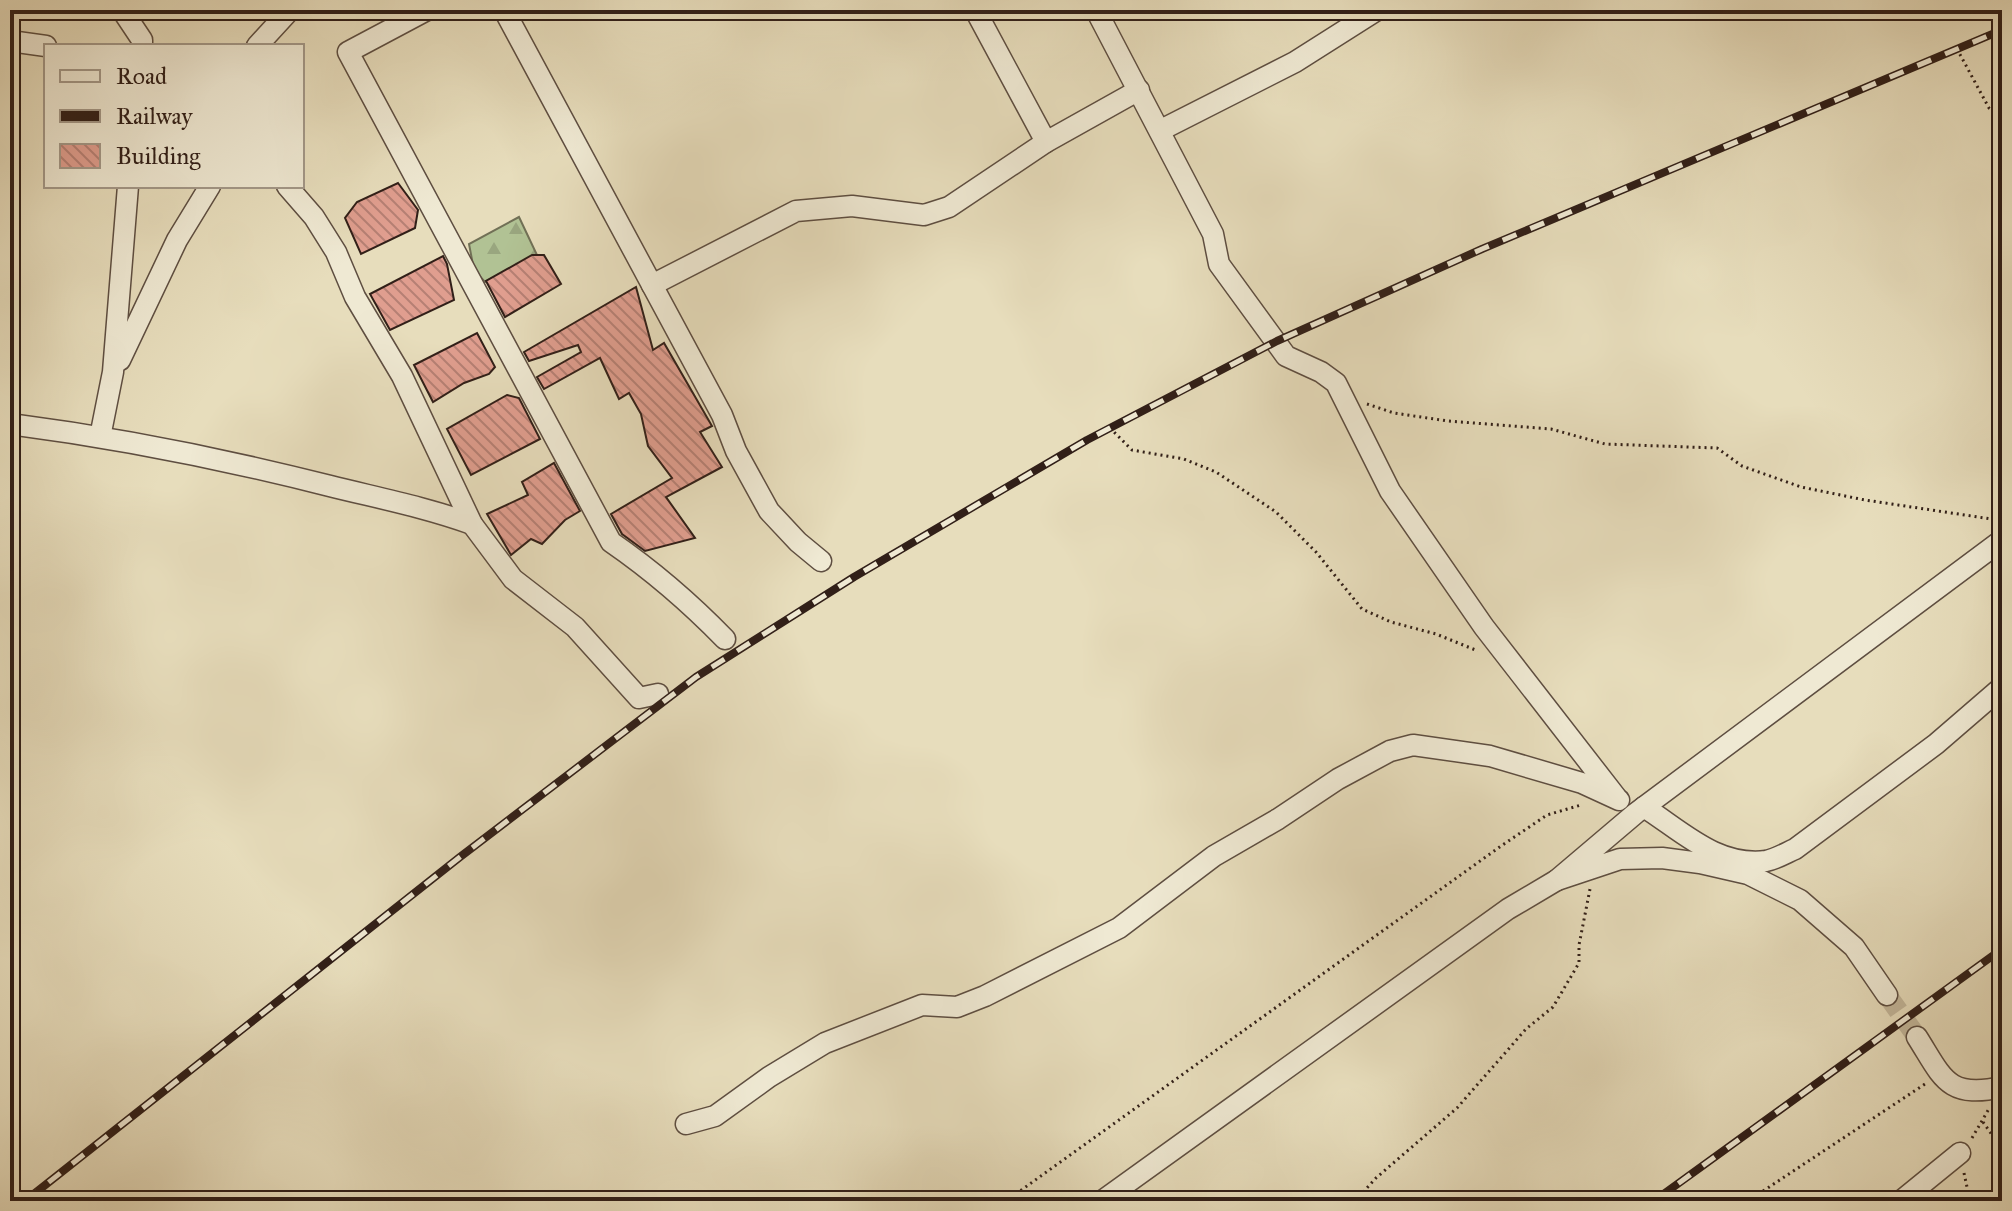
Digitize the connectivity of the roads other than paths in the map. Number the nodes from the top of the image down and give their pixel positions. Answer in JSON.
{"nodes":[{"id":1,"x":122,"y":10,"type":"edge"},
{"id":2,"x":290,"y":10,"type":"edge"},
{"id":3,"x":427,"y":10,"type":"edge"},
{"id":4,"x":504,"y":10,"type":"edge"},
{"id":5,"x":975,"y":10,"type":"edge"},
{"id":6,"x":1096,"y":10,"type":"edge"},
{"id":7,"x":1377,"y":10,"type":"edge"},
{"id":8,"x":10,"y":41,"type":"edge"},
{"id":9,"x":142,"y":44,"type":"edge"},
{"id":10,"x":259,"y":44,"type":"edge"},
{"id":11,"x":44,"y":46,"type":"edge"},
{"id":12,"x":1139,"y":90,"type":"junction"},
{"id":13,"x":1161,"y":130,"type":"junction"},
{"id":14,"x":1046,"y":142,"type":"junction"},
{"id":15,"x":128,"y":188,"type":"edge"},
{"id":16,"x":209,"y":188,"type":"edge"},
{"id":17,"x":289,"y":188,"type":"edge"},
{"id":18,"x":652,"y":285,"type":"junction"},
{"id":19,"x":113,"y":372,"type":"junction"},
{"id":20,"x":10,"y":424,"type":"edge"},
{"id":21,"x":100,"y":437,"type":"junction"},
{"id":22,"x":472,"y":524,"type":"junction"},
{"id":23,"x":2002,"y":540,"type":"edge"},
{"id":24,"x":821,"y":561,"type":"dead end"},
{"id":25,"x":725,"y":639,"type":"dead end"},
{"id":26,"x":2002,"y":687,"type":"edge"},
{"id":27,"x":658,"y":694,"type":"dead end"},
{"id":28,"x":1644,"y":807,"type":"junction"},
{"id":29,"x":1557,"y":880,"type":"junction"},
{"id":30,"x":1887,"y":995,"type":"tunnel mouth"},
{"id":31,"x":1917,"y":1037,"type":"tunnel mouth"},
{"id":32,"x":2002,"y":1087,"type":"edge"},
{"id":33,"x":686,"y":1124,"type":"dead end"},
{"id":34,"x":1960,"y":1153,"type":"dead end"},
{"id":35,"x":1102,"y":1201,"type":"edge"},
{"id":36,"x":1901,"y":1201,"type":"edge"}],
"edges":[{"from":1,"to":9,"type":"street"},
{"from":2,"to":10,"type":"street"},
{"from":3,"to":25,"type":"street"},
{"from":4,"to":18,"type":"street"},
{"from":5,"to":14,"type":"street"},
{"from":6,"to":12,"type":"street"},
{"from":7,"to":13,"type":"street"},
{"from":8,"to":11,"type":"street"},
{"from":12,"to":13,"type":"street"},
{"from":12,"to":14,"type":"street"},
{"from":13,"to":33,"type":"street"},
{"from":14,"to":18,"type":"street"},
{"from":15,"to":19,"type":"street"},
{"from":16,"to":19,"type":"street"},
{"from":17,"to":22,"type":"street"},
{"from":18,"to":24,"type":"street"},
{"from":19,"to":21,"type":"street"},
{"from":20,"to":21,"type":"street"},
{"from":21,"to":22,"type":"street"},
{"from":22,"to":27,"type":"street"},
{"from":23,"to":28,"type":"street"},
{"from":26,"to":28,"type":"street"},
{"from":28,"to":29,"type":"street"},
{"from":29,"to":30,"type":"street"},
{"from":29,"to":35,"type":"street"},
{"from":31,"to":32,"type":"street"},
{"from":34,"to":36,"type":"street"}]}
